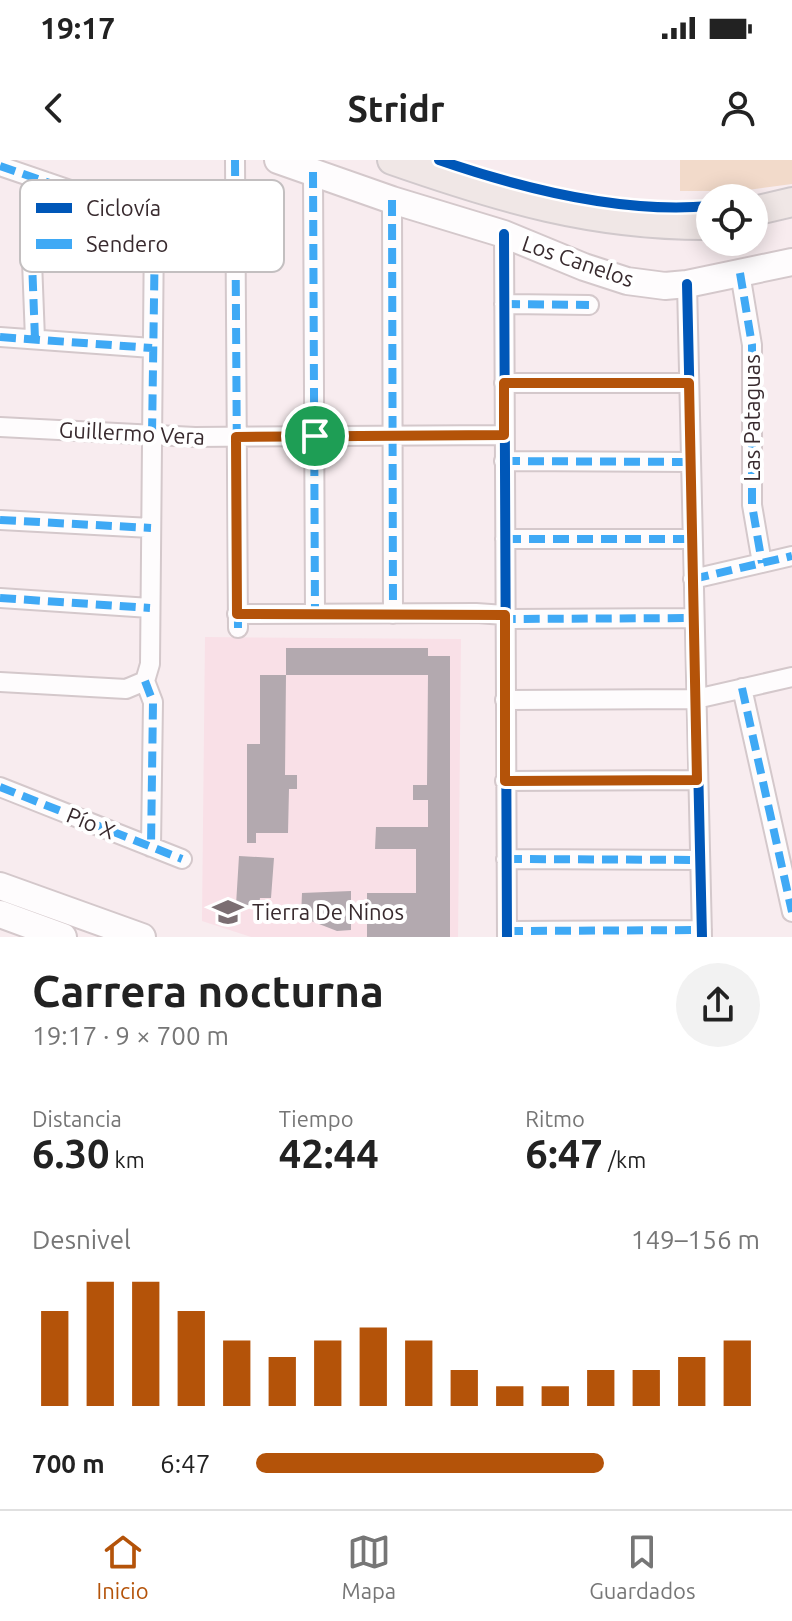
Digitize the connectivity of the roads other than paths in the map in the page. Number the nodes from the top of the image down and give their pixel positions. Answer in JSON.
{"nodes":[{"id":1,"x":235,"y":160,"type":"edge"},
{"id":2,"x":278,"y":160,"type":"edge"},
{"id":3,"x":392,"y":160,"type":"edge"},
{"id":4,"x":0,"y":166,"type":"edge"},
{"id":5,"x":313,"y":172,"type":"junction"},
{"id":6,"x":41,"y":180,"type":"edge"},
{"id":7,"x":235,"y":180,"type":"edge"},
{"id":8,"x":392,"y":200,"type":"junction"},
{"id":9,"x":792,"y":202,"type":"edge"},
{"id":10,"x":768,"y":208,"type":"edge"},
{"id":11,"x":792,"y":220,"type":"edge"},
{"id":12,"x":768,"y":222,"type":"edge"},
{"id":13,"x":696,"y":223,"type":"edge"},
{"id":14,"x":504,"y":234,"type":"junction"},
{"id":15,"x":792,"y":262,"type":"edge"},
{"id":16,"x":32,"y":272,"type":"edge"},
{"id":17,"x":154,"y":272,"type":"edge"},
{"id":18,"x":235,"y":272,"type":"edge"},
{"id":19,"x":740,"y":273,"type":"junction"},
{"id":20,"x":687,"y":284,"type":"junction"},
{"id":21,"x":504,"y":304,"type":"junction"},
{"id":22,"x":589,"y":305,"type":"dead end"},
{"id":23,"x":0,"y":337,"type":"edge"},
{"id":24,"x":35,"y":339,"type":"junction"},
{"id":25,"x":152,"y":348,"type":"junction"},
{"id":26,"x":504,"y":383,"type":"junction"},
{"id":27,"x":689,"y":383,"type":"junction"},
{"id":28,"x":0,"y":427,"type":"edge"},
{"id":29,"x":152,"y":435,"type":"junction"},
{"id":30,"x":504,"y":435,"type":"junction"},
{"id":31,"x":315,"y":436,"type":"junction"},
{"id":32,"x":393,"y":436,"type":"junction"},
{"id":33,"x":236,"y":437,"type":"junction"},
{"id":34,"x":504,"y":461,"type":"junction"},
{"id":35,"x":691,"y":462,"type":"junction"},
{"id":36,"x":0,"y":520,"type":"edge"},
{"id":37,"x":151,"y":528,"type":"junction"},
{"id":38,"x":505,"y":539,"type":"junction"},
{"id":39,"x":692,"y":539,"type":"junction"},
{"id":40,"x":792,"y":556,"type":"edge"},
{"id":41,"x":762,"y":563,"type":"junction"},
{"id":42,"x":693,"y":579,"type":"junction"},
{"id":43,"x":0,"y":598,"type":"edge"},
{"id":44,"x":150,"y":608,"type":"junction"},
{"id":45,"x":315,"y":613,"type":"junction"},
{"id":46,"x":393,"y":614,"type":"junction"},
{"id":47,"x":505,"y":615,"type":"junction"},
{"id":48,"x":694,"y":618,"type":"junction"},
{"id":49,"x":792,"y":677,"type":"edge"},
{"id":50,"x":145,"y":681,"type":"junction"},
{"id":51,"x":0,"y":682,"type":"edge"},
{"id":52,"x":742,"y":688,"type":"junction"},
{"id":53,"x":696,"y":699,"type":"junction"},
{"id":54,"x":505,"y":700,"type":"junction"},
{"id":55,"x":697,"y":780,"type":"junction"},
{"id":56,"x":505,"y":781,"type":"junction"},
{"id":57,"x":0,"y":787,"type":"edge"},
{"id":58,"x":151,"y":847,"type":"junction"},
{"id":59,"x":182,"y":859,"type":"dead end"},
{"id":60,"x":506,"y":859,"type":"junction"},
{"id":61,"x":699,"y":860,"type":"junction"},
{"id":62,"x":0,"y":886,"type":"edge"},
{"id":63,"x":792,"y":912,"type":"edge"},
{"id":64,"x":0,"y":914,"type":"edge"},
{"id":65,"x":702,"y":933,"type":"edge"},
{"id":66,"x":507,"y":934,"type":"edge"},
{"id":67,"x":63,"y":937,"type":"edge"},
{"id":68,"x":142,"y":937,"type":"edge"}],
"edges":[{"from":1,"to":7,"type":"street"},
{"from":2,"to":5,"type":"street","name":"Los Canelos"},
{"from":3,"to":13,"type":"main road"},
{"from":4,"to":6,"type":"street"},
{"from":5,"to":8,"type":"street","name":"Los Canelos"},
{"from":5,"to":31,"type":"street"},
{"from":8,"to":14,"type":"street","name":"Los Canelos"},
{"from":8,"to":32,"type":"street"},
{"from":9,"to":10,"type":"main road"},
{"from":11,"to":12,"type":"main road"},
{"from":14,"to":20,"type":"street","name":"Los Canelos"},
{"from":14,"to":21,"type":"street"},
{"from":15,"to":19,"type":"street","name":"Los Canelos"},
{"from":16,"to":24,"type":"street"},
{"from":17,"to":25,"type":"street"},
{"from":18,"to":33,"type":"street"},
{"from":19,"to":20,"type":"street","name":"Los Canelos"},
{"from":19,"to":41,"type":"street","name":"Las Pataguas"},
{"from":20,"to":27,"type":"street"},
{"from":21,"to":22,"type":"street","name":"Los Canelos"},
{"from":21,"to":26,"type":"street"},
{"from":23,"to":24,"type":"street"},
{"from":24,"to":25,"type":"street"},
{"from":25,"to":29,"type":"street"},
{"from":26,"to":27,"type":"street"},
{"from":26,"to":30,"type":"street"},
{"from":27,"to":35,"type":"street"},
{"from":28,"to":29,"type":"street","name":"Guillermo Vera"},
{"from":29,"to":33,"type":"street","name":"Guillermo Vera"},
{"from":29,"to":37,"type":"street"},
{"from":30,"to":32,"type":"street","name":"Guillermo Vera"},
{"from":30,"to":34,"type":"street"},
{"from":31,"to":32,"type":"street","name":"Guillermo Vera"},
{"from":31,"to":33,"type":"street","name":"Guillermo Vera"},
{"from":31,"to":45,"type":"street"},
{"from":32,"to":46,"type":"street"},
{"from":33,"to":45,"type":"street"},
{"from":34,"to":35,"type":"street"},
{"from":34,"to":38,"type":"street"},
{"from":35,"to":39,"type":"street"},
{"from":36,"to":37,"type":"street"},
{"from":37,"to":44,"type":"street"},
{"from":38,"to":39,"type":"street"},
{"from":38,"to":47,"type":"street"},
{"from":39,"to":42,"type":"street"},
{"from":40,"to":41,"type":"street"},
{"from":41,"to":42,"type":"street"},
{"from":42,"to":48,"type":"street"},
{"from":43,"to":44,"type":"street"},
{"from":44,"to":50,"type":"street"},
{"from":45,"to":46,"type":"street"},
{"from":46,"to":47,"type":"street"},
{"from":47,"to":48,"type":"street"},
{"from":47,"to":54,"type":"street"},
{"from":48,"to":53,"type":"street"},
{"from":49,"to":52,"type":"street"},
{"from":50,"to":51,"type":"street"},
{"from":50,"to":58,"type":"street"},
{"from":52,"to":53,"type":"street"},
{"from":52,"to":63,"type":"street"},
{"from":53,"to":54,"type":"street"},
{"from":53,"to":55,"type":"street"},
{"from":54,"to":56,"type":"street"},
{"from":55,"to":56,"type":"street"},
{"from":55,"to":61,"type":"street"},
{"from":56,"to":60,"type":"street"},
{"from":57,"to":58,"type":"street","name":"Pío X"},
{"from":58,"to":59,"type":"street","name":"Pío X"},
{"from":60,"to":61,"type":"street"},
{"from":60,"to":66,"type":"street"},
{"from":61,"to":65,"type":"street"},
{"from":62,"to":68,"type":"street"},
{"from":64,"to":67,"type":"street"},
{"from":65,"to":66,"type":"street"}]}
